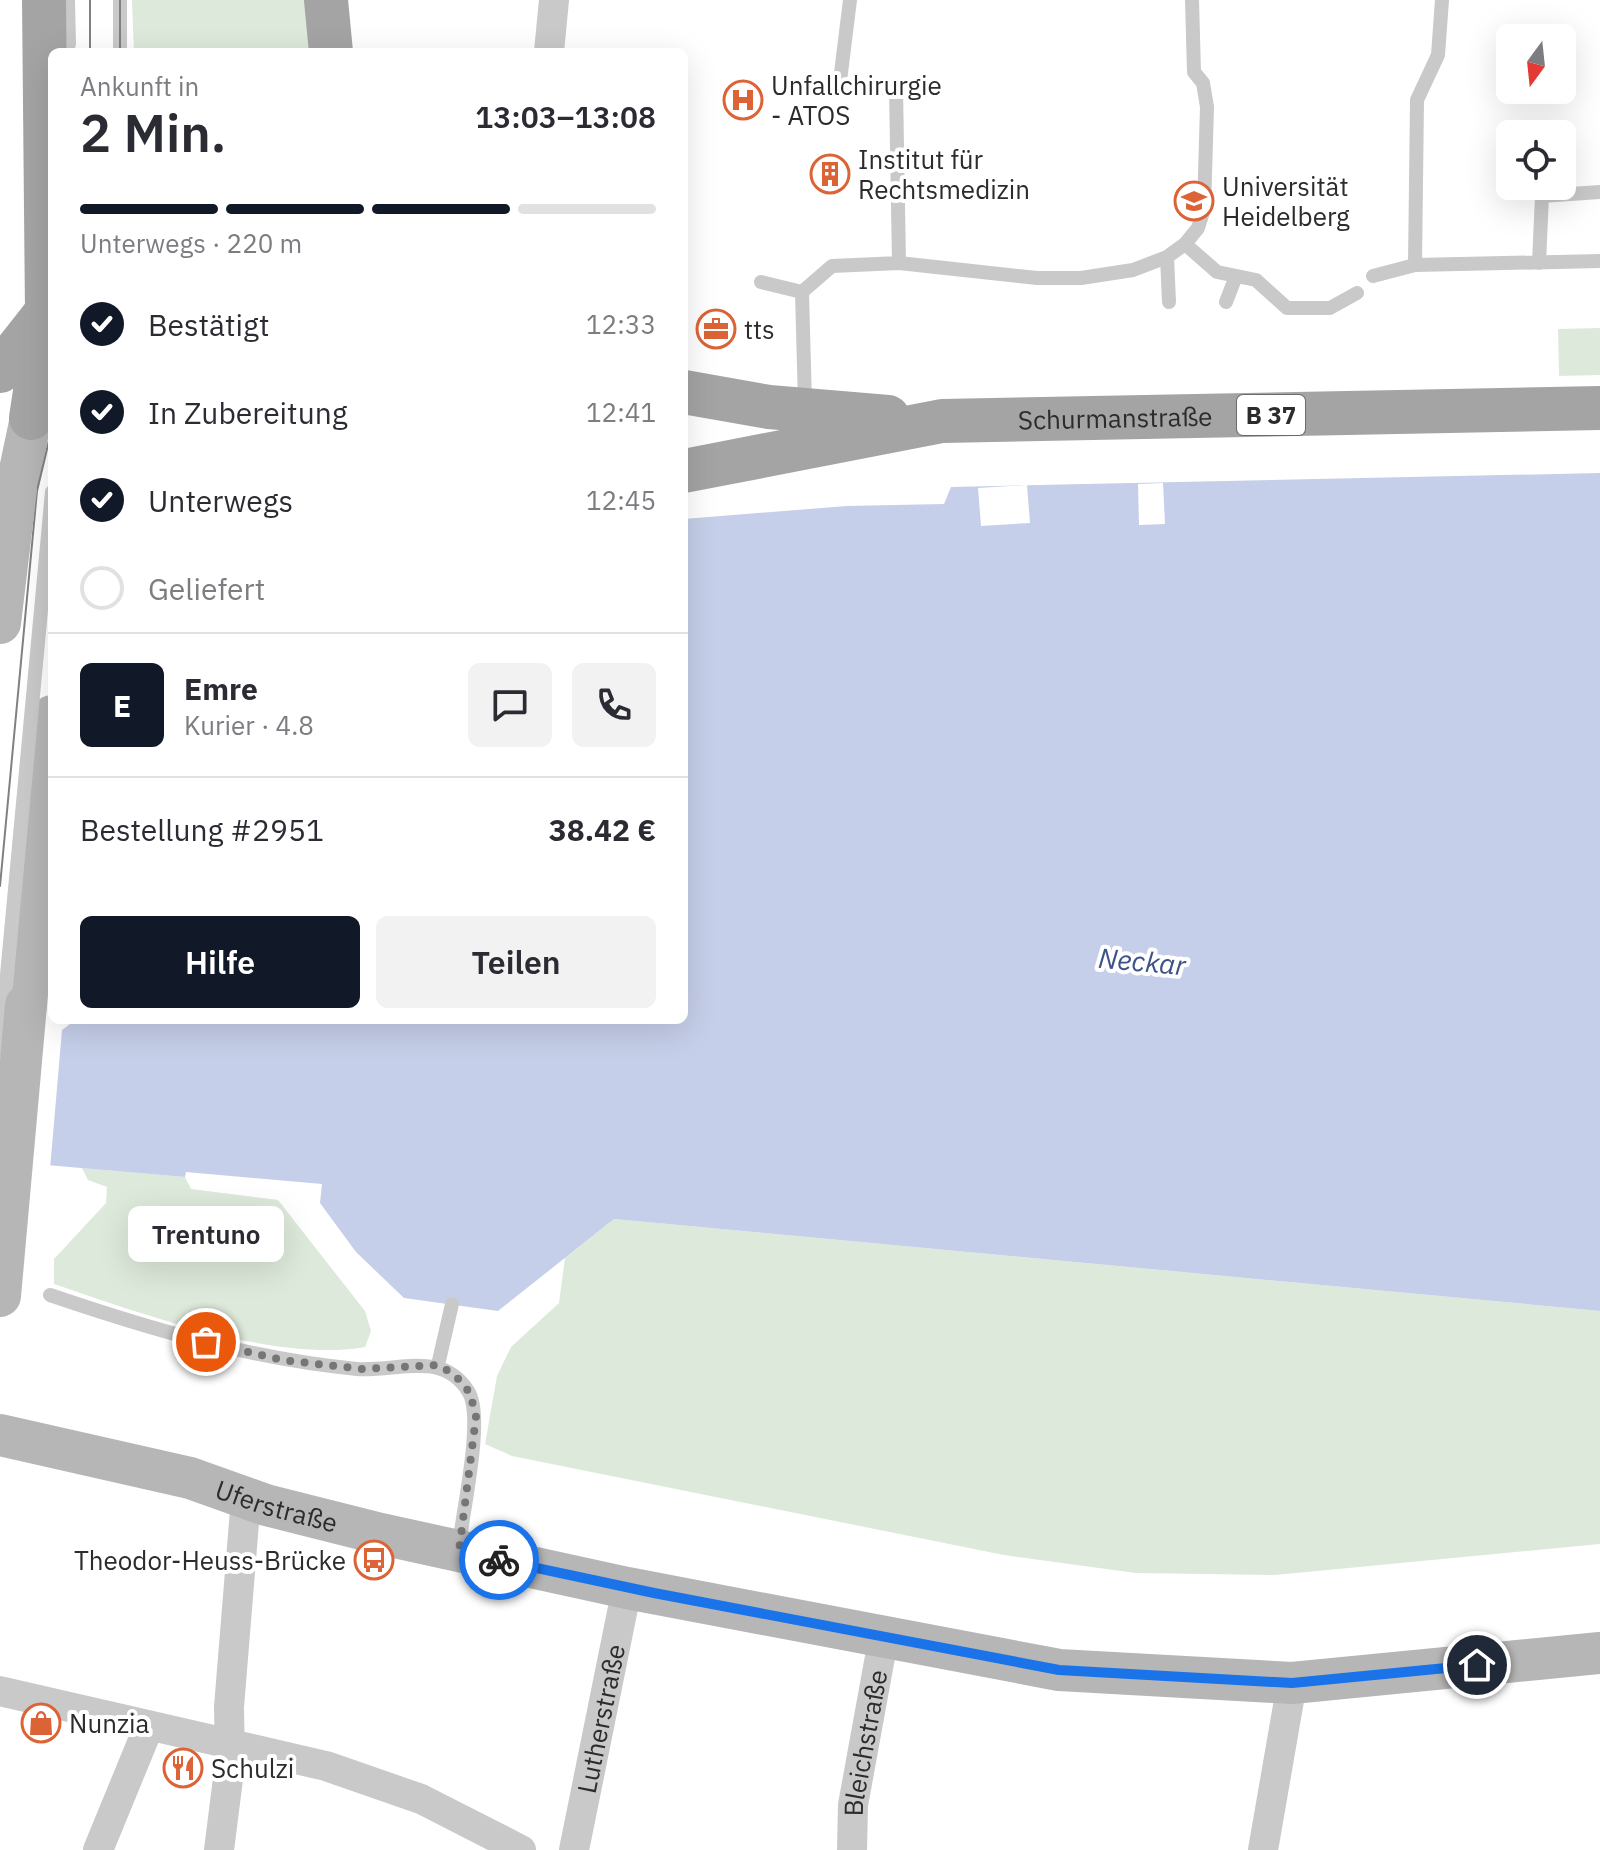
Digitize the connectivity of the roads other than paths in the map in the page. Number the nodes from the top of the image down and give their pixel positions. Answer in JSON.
{"nodes":[{"id":1,"x":44,"y":0,"type":"edge"},
{"id":2,"x":68,"y":0,"type":"edge"},
{"id":3,"x":120,"y":0,"type":"edge"},
{"id":4,"x":326,"y":0,"type":"edge"},
{"id":5,"x":554,"y":0,"type":"edge"},
{"id":6,"x":850,"y":0,"type":"edge"},
{"id":7,"x":1192,"y":0,"type":"edge"},
{"id":8,"x":1442,"y":0,"type":"edge"},
{"id":9,"x":69,"y":44,"type":"dead end"},
{"id":10,"x":120,"y":48,"type":"edge"},
{"id":11,"x":331,"y":48,"type":"edge"},
{"id":12,"x":549,"y":48,"type":"edge"},
{"id":13,"x":1600,"y":192,"type":"edge"},
{"id":14,"x":1185,"y":244,"type":"junction"},
{"id":15,"x":48,"y":253,"type":"edge"},
{"id":16,"x":1167,"y":257,"type":"junction"},
{"id":17,"x":1600,"y":261,"type":"edge"},
{"id":18,"x":899,"y":263,"type":"junction"},
{"id":19,"x":1539,"y":263,"type":"junction"},
{"id":20,"x":1415,"y":265,"type":"junction"},
{"id":21,"x":1236,"y":276,"type":"junction"},
{"id":22,"x":1373,"y":276,"type":"dead end"},
{"id":23,"x":761,"y":282,"type":"dead end"},
{"id":24,"x":802,"y":292,"type":"junction"},
{"id":25,"x":1357,"y":293,"type":"dead end"},
{"id":26,"x":1169,"y":302,"type":"dead end"},
{"id":27,"x":1226,"y":302,"type":"dead end"},
{"id":28,"x":48,"y":317,"type":"edge"},
{"id":29,"x":48,"y":321,"type":"edge"},
{"id":30,"x":0,"y":371,"type":"edge"},
{"id":31,"x":688,"y":393,"type":"edge"},
{"id":32,"x":1600,"y":408,"type":"edge"},
{"id":33,"x":805,"y":410,"type":"junction"},
{"id":34,"x":28,"y":418,"type":"edge"},
{"id":35,"x":942,"y":421,"type":"junction"},
{"id":36,"x":688,"y":470,"type":"edge"},
{"id":37,"x":30,"y":499,"type":"edge"},
{"id":38,"x":48,"y":524,"type":"edge"},
{"id":39,"x":0,"y":623,"type":"edge"},
{"id":40,"x":48,"y":761,"type":"edge"},
{"id":41,"x":0,"y":1050,"type":"edge"},
{"id":42,"x":50,"y":1295,"type":"dead end"},
{"id":43,"x":0,"y":1296,"type":"edge"},
{"id":44,"x":452,"y":1304,"type":"dead end"},
{"id":45,"x":438,"y":1365,"type":"junction"},
{"id":46,"x":0,"y":1435,"type":"edge"},
{"id":47,"x":246,"y":1498,"type":"junction"},
{"id":48,"x":459,"y":1551,"type":"junction"},
{"id":49,"x":627,"y":1588,"type":"junction"},
{"id":50,"x":884,"y":1635,"type":"junction"},
{"id":51,"x":1600,"y":1653,"type":"edge"},
{"id":52,"x":1292,"y":1683,"type":"junction"},
{"id":53,"x":0,"y":1691,"type":"edge"},
{"id":54,"x":149,"y":1726,"type":"junction"},
{"id":55,"x":229,"y":1742,"type":"junction"},
{"id":56,"x":98,"y":1850,"type":"edge"},
{"id":57,"x":219,"y":1850,"type":"edge"},
{"id":58,"x":521,"y":1850,"type":"edge"},
{"id":59,"x":574,"y":1850,"type":"edge"},
{"id":60,"x":852,"y":1850,"type":"edge"},
{"id":61,"x":1263,"y":1850,"type":"edge"}],
"edges":[{"from":1,"to":15,"type":"main road"},
{"from":2,"to":9,"type":"lane"},
{"from":3,"to":10,"type":"lane"},
{"from":4,"to":11,"type":"main road"},
{"from":5,"to":12,"type":"street"},
{"from":6,"to":18,"type":"lane"},
{"from":7,"to":14,"type":"lane"},
{"from":8,"to":20,"type":"lane"},
{"from":13,"to":19,"type":"lane"},
{"from":14,"to":16,"type":"lane"},
{"from":14,"to":21,"type":"lane"},
{"from":16,"to":18,"type":"lane"},
{"from":16,"to":26,"type":"lane"},
{"from":17,"to":19,"type":"lane"},
{"from":18,"to":24,"type":"lane"},
{"from":19,"to":20,"type":"lane"},
{"from":20,"to":22,"type":"lane"},
{"from":21,"to":25,"type":"lane"},
{"from":21,"to":27,"type":"lane"},
{"from":23,"to":24,"type":"lane"},
{"from":24,"to":33,"type":"lane"},
{"from":28,"to":30,"type":"main road"},
{"from":29,"to":34,"type":"main road"},
{"from":31,"to":33,"type":"main road"},
{"from":32,"to":35,"type":"main road","name":"Schurmanstraße","number":"B 37"},
{"from":33,"to":35,"type":"main road"},
{"from":34,"to":37,"type":"street"},
{"from":35,"to":36,"type":"main road","name":"Schurmanstraße","number":"B 37"},
{"from":37,"to":38,"type":"main road"},
{"from":37,"to":39,"type":"street","bridge":true},
{"from":37,"to":41,"type":"lane","bridge":true},
{"from":40,"to":43,"type":"street","bridge":true},
{"from":42,"to":45,"type":"lane"},
{"from":44,"to":45,"type":"lane"},
{"from":45,"to":48,"type":"lane"},
{"from":46,"to":47,"type":"street","name":"Uferstraße"},
{"from":47,"to":48,"type":"street","name":"Uferstraße"},
{"from":47,"to":55,"type":"street"},
{"from":48,"to":49,"type":"street","name":"Uferstraße"},
{"from":49,"to":50,"type":"street","name":"Uferstraße"},
{"from":49,"to":59,"type":"street","name":"Lutherstraße"},
{"from":50,"to":52,"type":"street","name":"Uferstraße"},
{"from":50,"to":60,"type":"street","name":"Bleichstraße"},
{"from":51,"to":52,"type":"street","name":"Uferstraße"},
{"from":52,"to":61,"type":"street"},
{"from":53,"to":54,"type":"street"},
{"from":54,"to":55,"type":"street"},
{"from":54,"to":56,"type":"street"},
{"from":55,"to":57,"type":"street"},
{"from":55,"to":58,"type":"street"}]}
